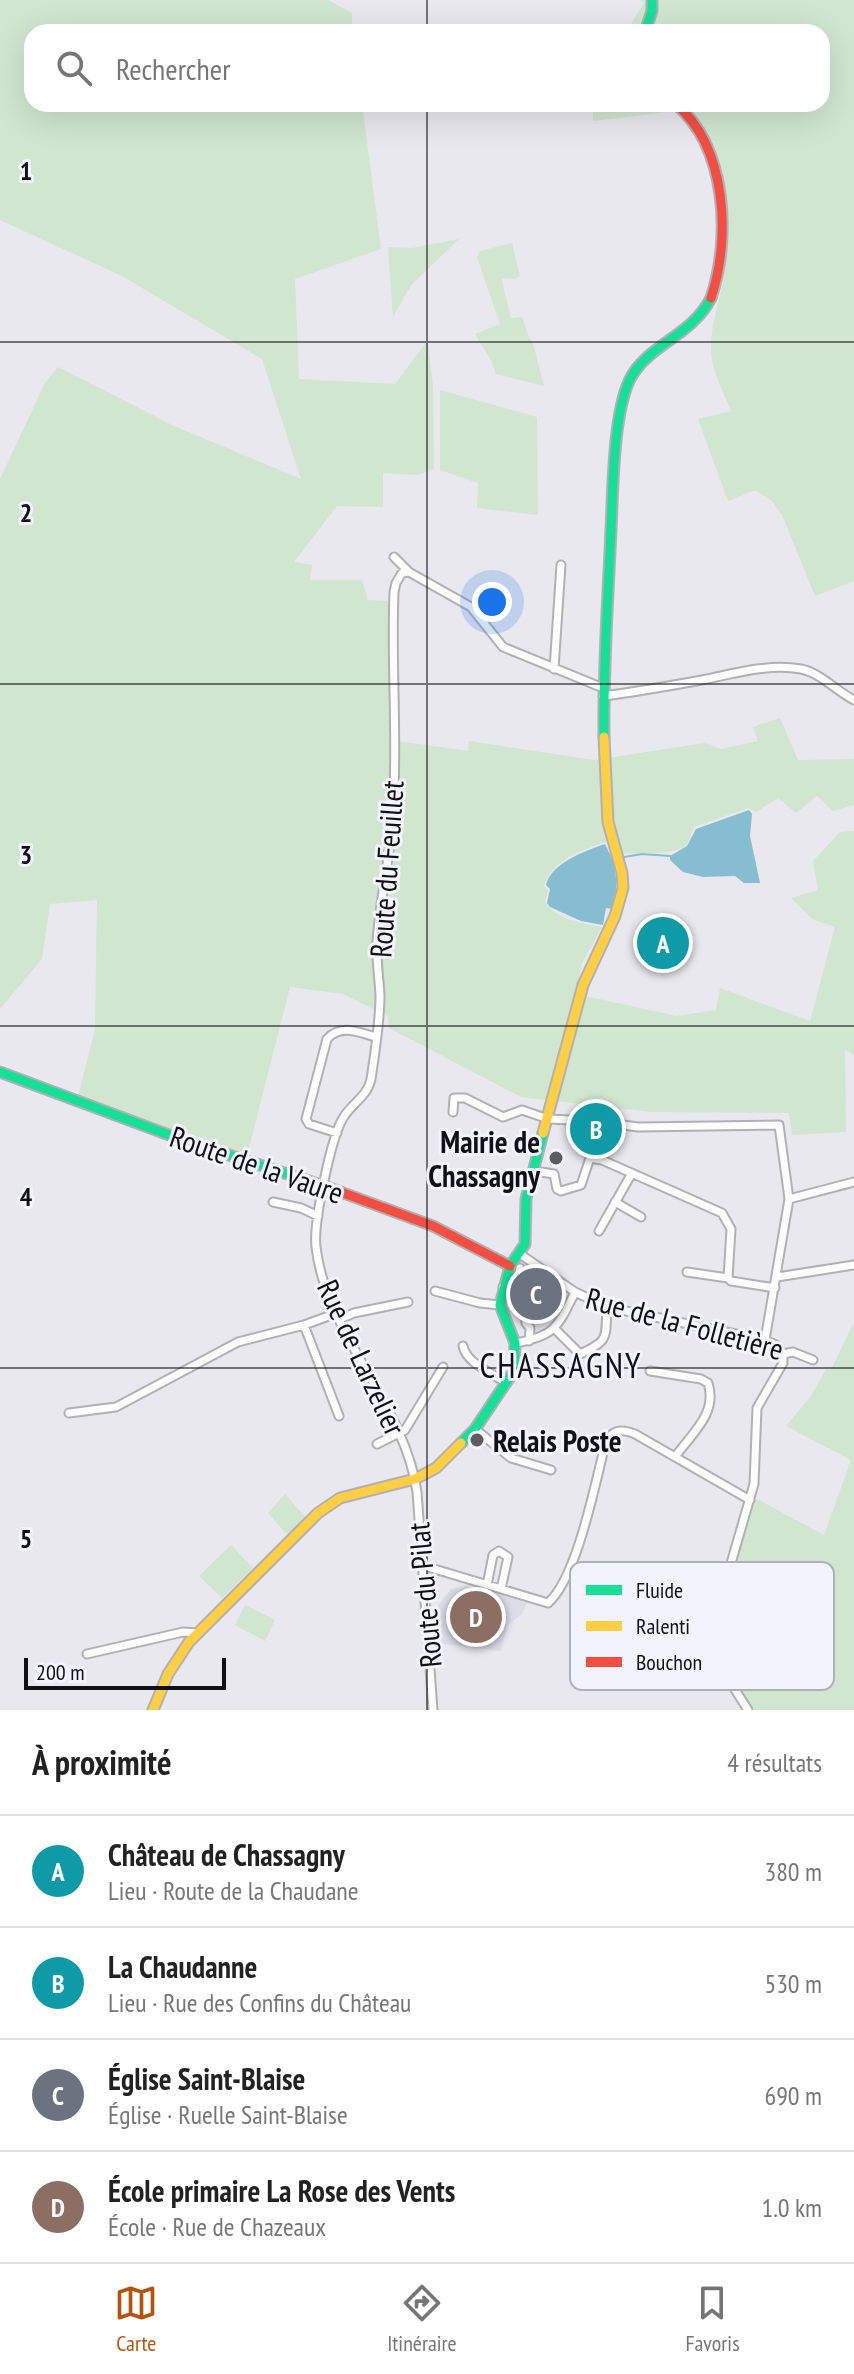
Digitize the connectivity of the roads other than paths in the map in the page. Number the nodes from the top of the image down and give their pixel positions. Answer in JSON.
{"nodes":[{"id":1,"x":652,"y":0,"type":"edge"},
{"id":2,"x":648,"y":24,"type":"edge"},
{"id":3,"x":683,"y":112,"type":"edge"},
{"id":4,"x":561,"y":565,"type":"dead end"},
{"id":5,"x":409,"y":572,"type":"junction"},
{"id":6,"x":396,"y":583,"type":"junction"},
{"id":7,"x":554,"y":669,"type":"junction"},
{"id":8,"x":603,"y":692,"type":"junction"},
{"id":9,"x":854,"y":700,"type":"edge"},
{"id":10,"x":376,"y":1037,"type":"junction"},
{"id":11,"x":0,"y":1072,"type":"edge"},
{"id":12,"x":453,"y":1112,"type":"dead end"},
{"id":13,"x":548,"y":1119,"type":"junction"},
{"id":14,"x":609,"y":1124,"type":"junction"},
{"id":15,"x":337,"y":1133,"type":"junction"},
{"id":16,"x":602,"y":1160,"type":"junction"},
{"id":17,"x":534,"y":1171,"type":"junction"},
{"id":18,"x":632,"y":1173,"type":"junction"},
{"id":19,"x":854,"y":1182,"type":"edge"},
{"id":20,"x":325,"y":1186,"type":"junction"},
{"id":21,"x":789,"y":1199,"type":"junction"},
{"id":22,"x":273,"y":1202,"type":"dead end"},
{"id":23,"x":615,"y":1202,"type":"junction"},
{"id":24,"x":318,"y":1216,"type":"junction"},
{"id":25,"x":641,"y":1217,"type":"dead end"},
{"id":26,"x":599,"y":1231,"type":"dead end"},
{"id":27,"x":520,"y":1254,"type":"junction"},
{"id":28,"x":854,"y":1265,"type":"edge"},
{"id":29,"x":515,"y":1267,"type":"junction"},
{"id":30,"x":687,"y":1272,"type":"dead end"},
{"id":31,"x":777,"y":1277,"type":"junction"},
{"id":32,"x":728,"y":1278,"type":"junction"},
{"id":33,"x":516,"y":1285,"type":"junction"},
{"id":34,"x":503,"y":1287,"type":"junction"},
{"id":35,"x":775,"y":1288,"type":"junction"},
{"id":36,"x":435,"y":1291,"type":"dead end"},
{"id":37,"x":575,"y":1292,"type":"junction"},
{"id":38,"x":408,"y":1302,"type":"dead end"},
{"id":39,"x":500,"y":1305,"type":"junction"},
{"id":40,"x":607,"y":1307,"type":"junction"},
{"id":41,"x":339,"y":1316,"type":"junction"},
{"id":42,"x":304,"y":1325,"type":"junction"},
{"id":43,"x":554,"y":1328,"type":"junction"},
{"id":44,"x":765,"y":1340,"type":"junction"},
{"id":45,"x":529,"y":1341,"type":"junction"},
{"id":46,"x":515,"y":1343,"type":"junction"},
{"id":47,"x":463,"y":1346,"type":"dead end"},
{"id":48,"x":783,"y":1354,"type":"junction"},
{"id":49,"x":813,"y":1360,"type":"dead end"},
{"id":50,"x":443,"y":1367,"type":"dead end"},
{"id":51,"x":650,"y":1371,"type":"dead end"},
{"id":52,"x":507,"y":1383,"type":"junction"},
{"id":53,"x":69,"y":1413,"type":"dead end"},
{"id":54,"x":339,"y":1416,"type":"dead end"},
{"id":55,"x":475,"y":1429,"type":"junction"},
{"id":56,"x":398,"y":1434,"type":"junction"},
{"id":57,"x":377,"y":1444,"type":"dead end"},
{"id":58,"x":675,"y":1457,"type":"junction"},
{"id":59,"x":551,"y":1470,"type":"dead end"},
{"id":60,"x":415,"y":1479,"type":"junction"},
{"id":61,"x":750,"y":1500,"type":"junction"},
{"id":62,"x":571,"y":1562,"type":"edge"},
{"id":63,"x":732,"y":1562,"type":"edge"},
{"id":64,"x":570,"y":1564,"type":"edge"},
{"id":65,"x":421,"y":1565,"type":"junction"},
{"id":66,"x":487,"y":1585,"type":"junction"},
{"id":67,"x":501,"y":1589,"type":"junction"},
{"id":68,"x":198,"y":1633,"type":"junction"},
{"id":69,"x":87,"y":1654,"type":"dead end"},
{"id":70,"x":735,"y":1690,"type":"edge"},
{"id":71,"x":153,"y":1710,"type":"edge"},
{"id":72,"x":433,"y":1710,"type":"edge"},
{"id":73,"x":748,"y":1710,"type":"edge"}],
"edges":[{"from":1,"to":2,"type":"street"},
{"from":3,"to":8,"type":"street"},
{"from":4,"to":7,"type":"street"},
{"from":5,"to":6,"type":"street"},
{"from":5,"to":6,"type":"street"},
{"from":5,"to":7,"type":"street"},
{"from":6,"to":10,"type":"street","name":"Route du Feuillet"},
{"from":7,"to":8,"type":"street"},
{"from":8,"to":9,"type":"street"},
{"from":8,"to":13,"type":"street"},
{"from":10,"to":15,"type":"street","name":"Route du Feuillet"},
{"from":10,"to":15,"type":"street"},
{"from":11,"to":20,"type":"street","name":"Route de la Vaure"},
{"from":12,"to":13,"type":"street"},
{"from":13,"to":14,"type":"street"},
{"from":13,"to":17,"type":"street"},
{"from":14,"to":16,"type":"street"},
{"from":14,"to":21,"type":"street"},
{"from":15,"to":20,"type":"street","name":"Rue de Larzelier"},
{"from":16,"to":17,"type":"street"},
{"from":16,"to":18,"type":"street"},
{"from":17,"to":27,"type":"street"},
{"from":18,"to":23,"type":"street"},
{"from":18,"to":32,"type":"street"},
{"from":19,"to":21,"type":"street"},
{"from":20,"to":24,"type":"street","name":"Rue de Larzelier"},
{"from":20,"to":29,"type":"street","name":"Route de la Vaure"},
{"from":21,"to":31,"type":"street"},
{"from":22,"to":24,"type":"street"},
{"from":23,"to":25,"type":"street"},
{"from":23,"to":26,"type":"street"},
{"from":24,"to":41,"type":"street","name":"Rue de Larzelier"},
{"from":27,"to":29,"type":"street"},
{"from":27,"to":37,"type":"street","name":"Rue de la Folletière"},
{"from":28,"to":31,"type":"street"},
{"from":29,"to":33,"type":"street"},
{"from":29,"to":34,"type":"street"},
{"from":30,"to":32,"type":"street"},
{"from":31,"to":35,"type":"street"},
{"from":32,"to":35,"type":"street"},
{"from":33,"to":34,"type":"street"},
{"from":33,"to":45,"type":"street"},
{"from":34,"to":39,"type":"street"},
{"from":35,"to":44,"type":"street"},
{"from":36,"to":39,"type":"street"},
{"from":37,"to":40,"type":"street","name":"Rue de la Folletière"},
{"from":37,"to":43,"type":"street"},
{"from":38,"to":41,"type":"street"},
{"from":39,"to":46,"type":"street"},
{"from":40,"to":43,"type":"street"},
{"from":40,"to":44,"type":"street","name":"Rue de la Folletière"},
{"from":41,"to":42,"type":"street"},
{"from":41,"to":56,"type":"street","name":"Rue de Larzelier"},
{"from":42,"to":53,"type":"street"},
{"from":42,"to":54,"type":"street"},
{"from":43,"to":45,"type":"street"},
{"from":44,"to":48,"type":"street","name":"Rue de la Folletière"},
{"from":45,"to":46,"type":"street"},
{"from":46,"to":52,"type":"street"},
{"from":47,"to":52,"type":"street"},
{"from":48,"to":49,"type":"street","name":"Rue de la Folletière"},
{"from":48,"to":61,"type":"street"},
{"from":50,"to":56,"type":"street"},
{"from":51,"to":58,"type":"street"},
{"from":52,"to":55,"type":"street"},
{"from":55,"to":59,"type":"street"},
{"from":55,"to":60,"type":"street"},
{"from":56,"to":57,"type":"street"},
{"from":56,"to":60,"type":"street","name":"Rue de Larzelier"},
{"from":58,"to":61,"type":"street"},
{"from":58,"to":62,"type":"street"},
{"from":60,"to":65,"type":"street","name":"Route du Pilat"},
{"from":60,"to":68,"type":"street"},
{"from":61,"to":63,"type":"street"},
{"from":64,"to":67,"type":"street"},
{"from":65,"to":66,"type":"street"},
{"from":65,"to":72,"type":"street","name":"Route du Pilat"},
{"from":66,"to":67,"type":"street"},
{"from":66,"to":67,"type":"street"},
{"from":68,"to":69,"type":"street"},
{"from":68,"to":71,"type":"street"},
{"from":70,"to":73,"type":"street"}]}
